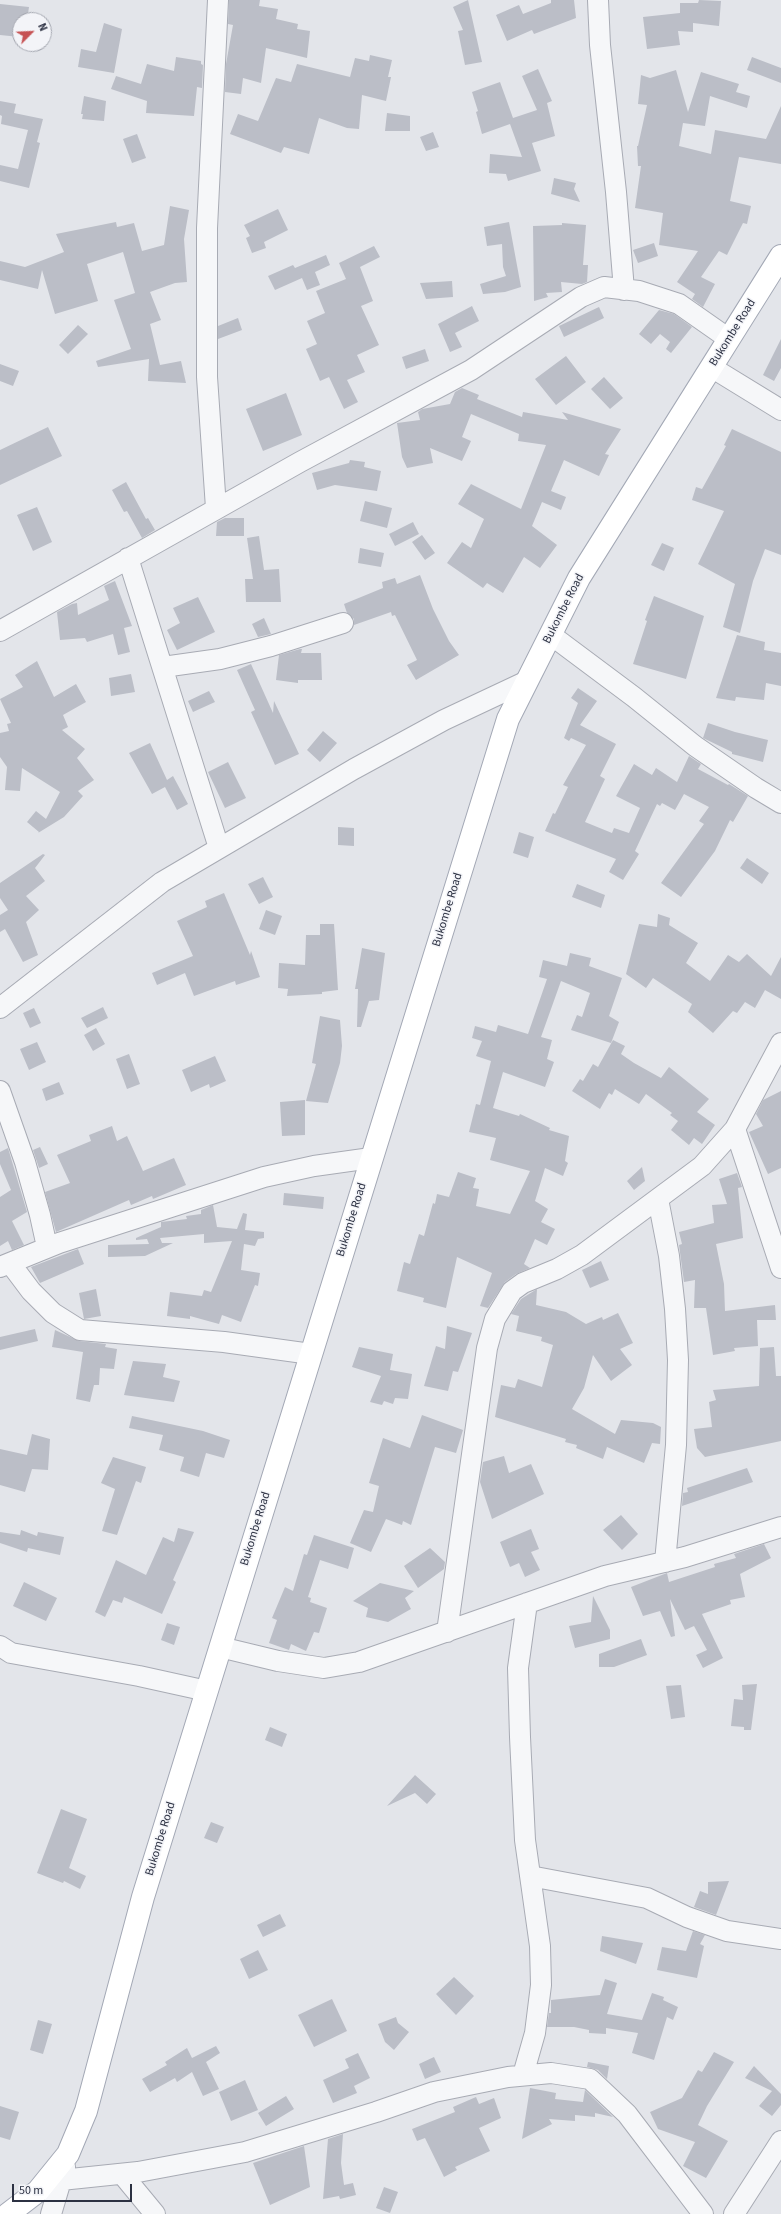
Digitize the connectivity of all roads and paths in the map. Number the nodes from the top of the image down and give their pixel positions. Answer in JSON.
{"nodes":[{"id":1,"x":218,"y":0,"type":"edge"},
{"id":2,"x":598,"y":0,"type":"edge"},
{"id":3,"x":781,"y":256,"type":"edge"},
{"id":4,"x":624,"y":290,"type":"junction"},
{"id":5,"x":729,"y":339,"type":"junction"},
{"id":6,"x":712,"y":367,"type":"junction"},
{"id":7,"x":781,"y":410,"type":"edge"},
{"id":8,"x":216,"y":508,"type":"junction"},
{"id":9,"x":128,"y":558,"type":"junction"},
{"id":10,"x":343,"y":623,"type":"dead end"},
{"id":11,"x":0,"y":631,"type":"edge"},
{"id":12,"x":551,"y":635,"type":"junction"},
{"id":13,"x":163,"y":668,"type":"junction"},
{"id":14,"x":527,"y":681,"type":"junction"},
{"id":15,"x":781,"y":803,"type":"edge"},
{"id":16,"x":219,"y":848,"type":"junction"},
{"id":17,"x":0,"y":1008,"type":"edge"},
{"id":18,"x":781,"y":1043,"type":"edge"},
{"id":19,"x":0,"y":1091,"type":"edge"},
{"id":20,"x":735,"y":1129,"type":"junction"},
{"id":21,"x":371,"y":1158,"type":"junction"},
{"id":22,"x":658,"y":1199,"type":"junction"},
{"id":23,"x":47,"y":1247,"type":"junction"},
{"id":24,"x":5,"y":1265,"type":"edge"},
{"id":25,"x":781,"y":1268,"type":"edge"},
{"id":26,"x":311,"y":1354,"type":"junction"},
{"id":27,"x":781,"y":1527,"type":"edge"},
{"id":28,"x":665,"y":1562,"type":"junction"},
{"id":29,"x":527,"y":1603,"type":"junction"},
{"id":30,"x":447,"y":1632,"type":"junction"},
{"id":31,"x":0,"y":1646,"type":"edge"},
{"id":32,"x":220,"y":1647,"type":"junction"},
{"id":33,"x":206,"y":1691,"type":"junction"},
{"id":34,"x":530,"y":1876,"type":"junction"},
{"id":35,"x":781,"y":1938,"type":"edge"},
{"id":36,"x":524,"y":2075,"type":"junction"},
{"id":37,"x":781,"y":2141,"type":"edge"},
{"id":38,"x":68,"y":2154,"type":"junction"},
{"id":39,"x":122,"y":2174,"type":"junction"},
{"id":40,"x":61,"y":2180,"type":"junction"},
{"id":41,"x":8,"y":2214,"type":"edge"},
{"id":42,"x":51,"y":2214,"type":"edge"},
{"id":43,"x":155,"y":2214,"type":"edge"},
{"id":44,"x":703,"y":2214,"type":"edge"},
{"id":45,"x":734,"y":2214,"type":"edge"}],
"edges":[{"from":1,"to":8,"type":"street"},
{"from":2,"to":4,"type":"street"},
{"from":3,"to":5,"type":"main road","name":"Bukombe Road"},
{"from":4,"to":5,"type":"street"},
{"from":4,"to":8,"type":"street"},
{"from":5,"to":6,"type":"main road","name":"Bukombe Road"},
{"from":6,"to":7,"type":"street"},
{"from":6,"to":12,"type":"main road","name":"Bukombe Road"},
{"from":8,"to":9,"type":"street"},
{"from":9,"to":11,"type":"street"},
{"from":9,"to":13,"type":"street"},
{"from":10,"to":13,"type":"street"},
{"from":12,"to":14,"type":"main road","name":"Bukombe Road"},
{"from":12,"to":15,"type":"street"},
{"from":13,"to":16,"type":"street"},
{"from":14,"to":16,"type":"street"},
{"from":14,"to":21,"type":"main road","name":"Bukombe Road"},
{"from":16,"to":17,"type":"street"},
{"from":18,"to":20,"type":"street"},
{"from":19,"to":23,"type":"street"},
{"from":20,"to":22,"type":"street"},
{"from":20,"to":25,"type":"street"},
{"from":21,"to":23,"type":"street"},
{"from":21,"to":26,"type":"main road","name":"Bukombe Road"},
{"from":22,"to":28,"type":"street"},
{"from":22,"to":30,"type":"street"},
{"from":23,"to":24,"type":"street"},
{"from":24,"to":26,"type":"street"},
{"from":26,"to":32,"type":"main road","name":"Bukombe Road"},
{"from":27,"to":28,"type":"street"},
{"from":28,"to":29,"type":"street"},
{"from":29,"to":30,"type":"street"},
{"from":29,"to":34,"type":"street"},
{"from":30,"to":32,"type":"street"},
{"from":31,"to":33,"type":"street"},
{"from":32,"to":33,"type":"main road","name":"Bukombe Road"},
{"from":33,"to":38,"type":"main road","name":"Bukombe Road"},
{"from":34,"to":35,"type":"street"},
{"from":34,"to":36,"type":"street"},
{"from":36,"to":39,"type":"street"},
{"from":36,"to":44,"type":"street"},
{"from":37,"to":45,"type":"street"},
{"from":38,"to":40,"type":"street"},
{"from":38,"to":41,"type":"main road","name":"Bukombe Road"},
{"from":39,"to":40,"type":"street"},
{"from":39,"to":43,"type":"street"},
{"from":40,"to":42,"type":"street"}]}
